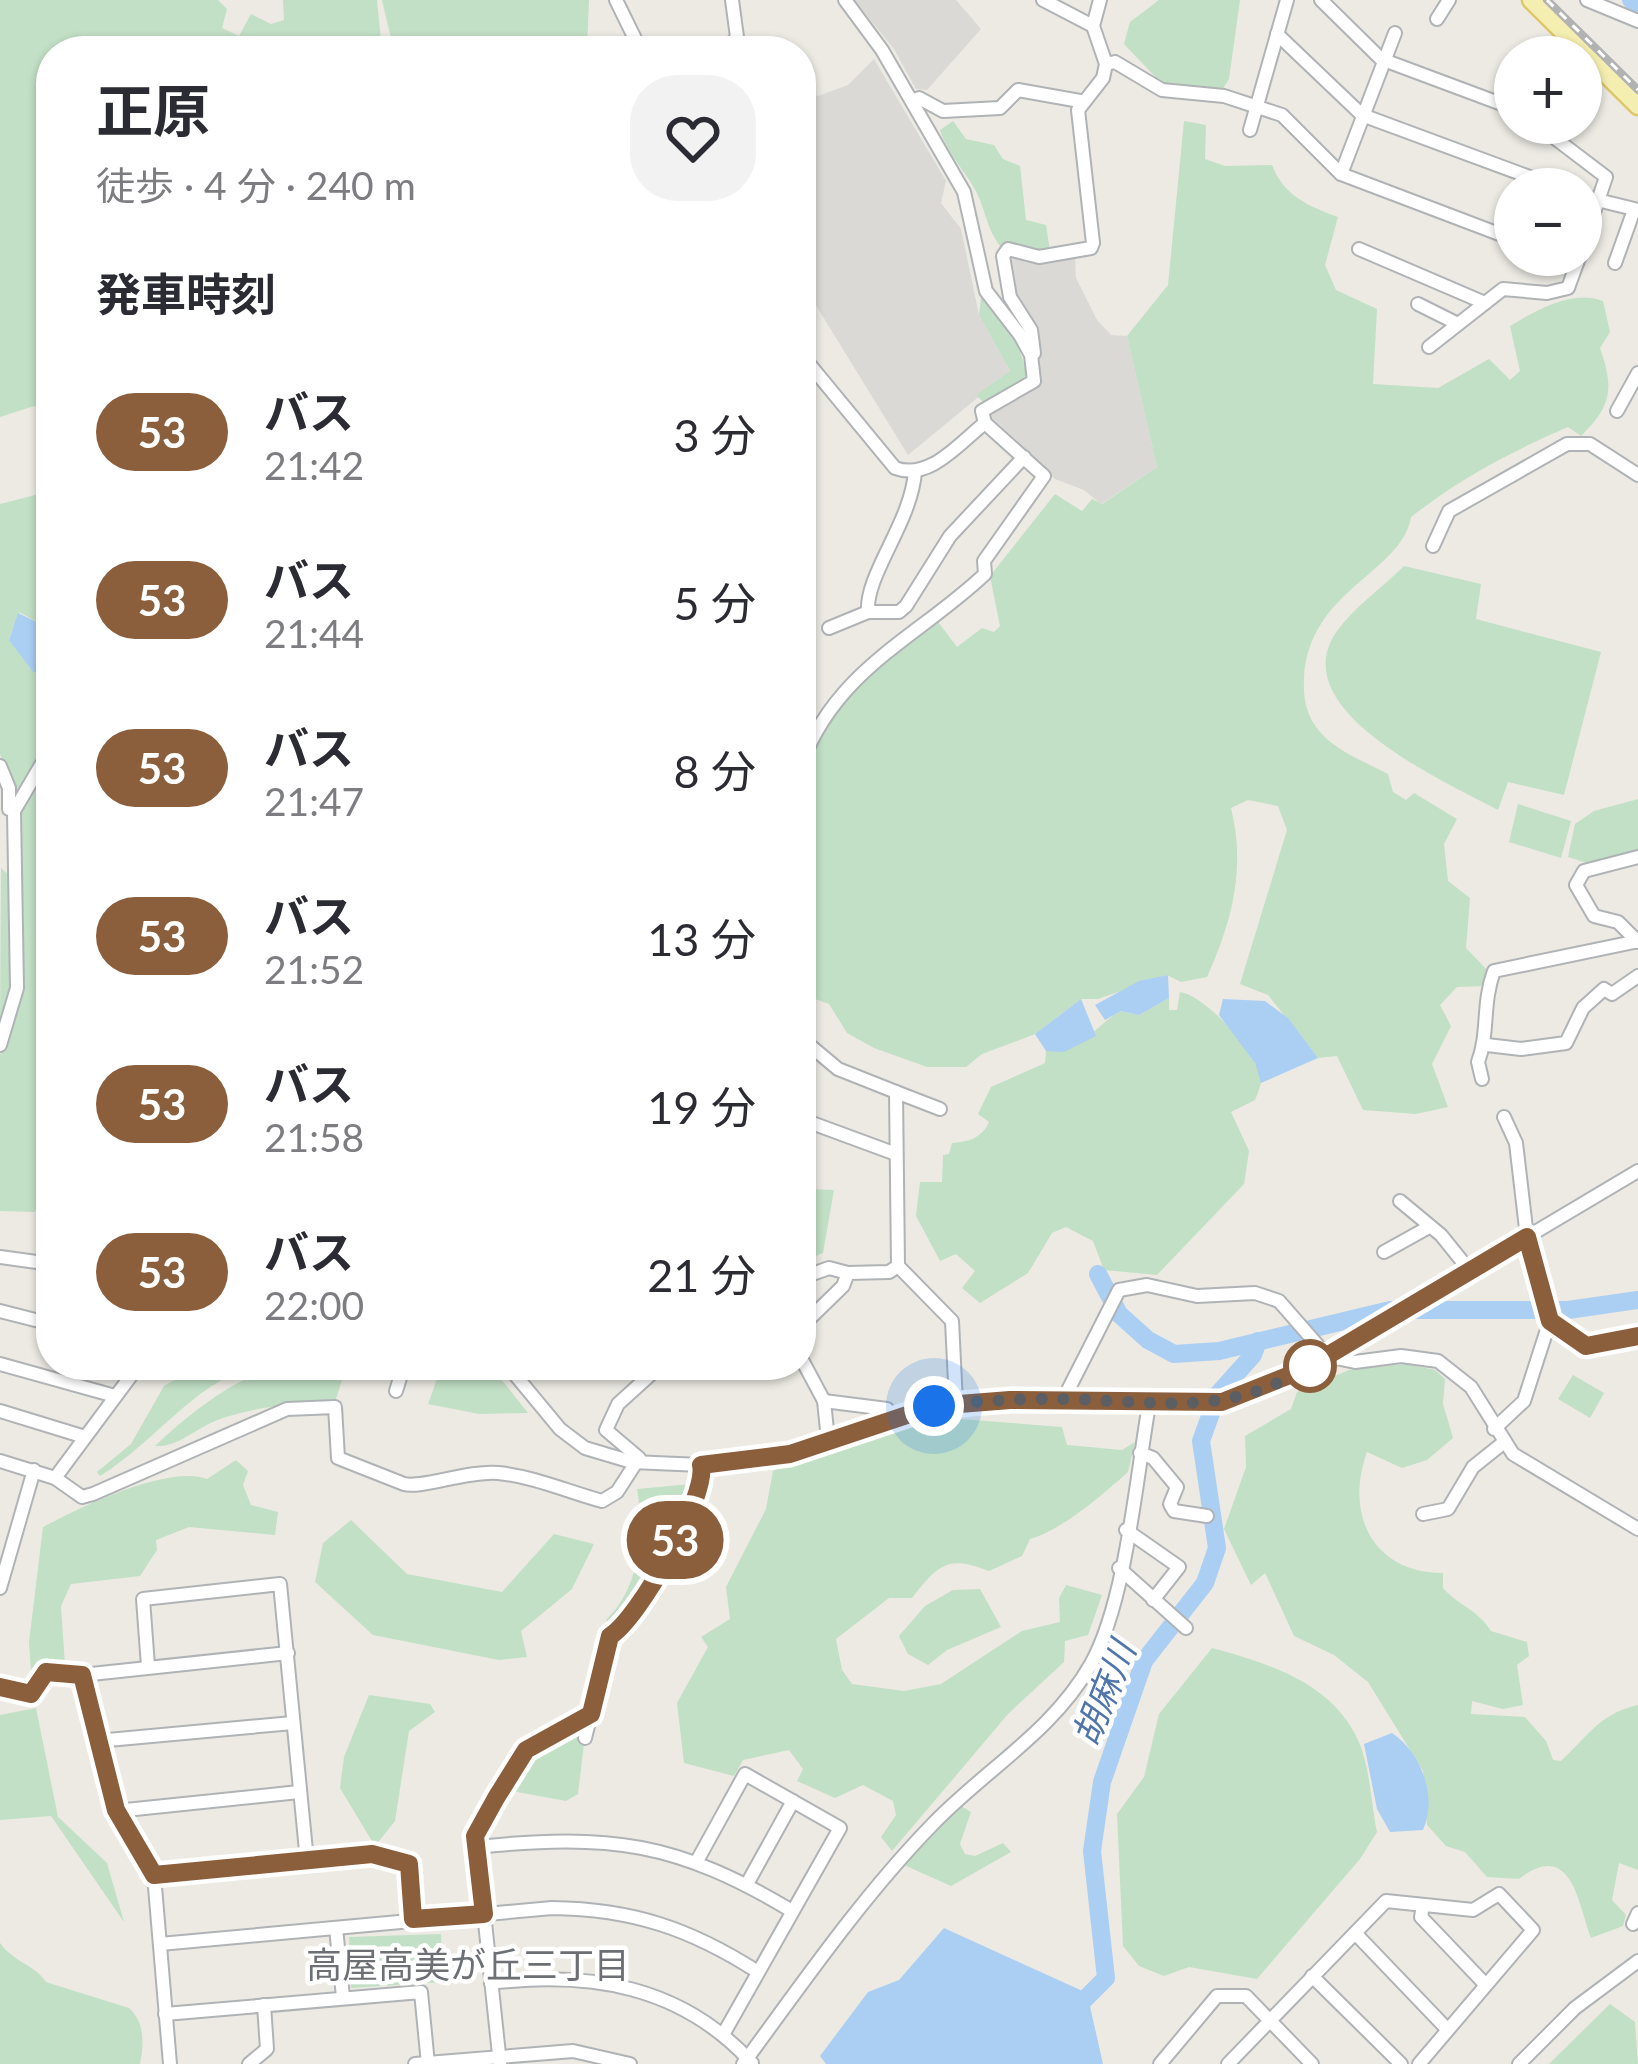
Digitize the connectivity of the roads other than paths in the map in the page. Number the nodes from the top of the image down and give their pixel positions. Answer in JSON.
{"nodes":[{"id":1,"x":616,"y":0,"type":"edge"},
{"id":2,"x":733,"y":0,"type":"edge"},
{"id":3,"x":845,"y":0,"type":"edge"},
{"id":4,"x":1043,"y":0,"type":"edge"},
{"id":5,"x":1100,"y":0,"type":"edge"},
{"id":6,"x":1287,"y":0,"type":"edge"},
{"id":7,"x":1321,"y":0,"type":"edge"},
{"id":8,"x":1449,"y":0,"type":"edge"},
{"id":9,"x":1531,"y":0,"type":"edge"},
{"id":10,"x":1586,"y":0,"type":"edge"},
{"id":11,"x":1437,"y":19,"type":"dead end"},
{"id":12,"x":1638,"y":21,"type":"edge"},
{"id":13,"x":1093,"y":26,"type":"junction"},
{"id":14,"x":1395,"y":33,"type":"dead end"},
{"id":15,"x":1277,"y":34,"type":"junction"},
{"id":16,"x":634,"y":36,"type":"edge"},
{"id":17,"x":737,"y":36,"type":"edge"},
{"id":18,"x":1382,"y":59,"type":"junction"},
{"id":19,"x":1106,"y":64,"type":"junction"},
{"id":20,"x":912,"y":101,"type":"junction"},
{"id":21,"x":1080,"y":101,"type":"junction"},
{"id":22,"x":1494,"y":101,"type":"edge"},
{"id":23,"x":1258,"y":106,"type":"junction"},
{"id":24,"x":1638,"y":106,"type":"edge"},
{"id":25,"x":1362,"y":115,"type":"junction"},
{"id":26,"x":1250,"y":130,"type":"dead end"},
{"id":27,"x":1563,"y":144,"type":"edge"},
{"id":28,"x":1505,"y":168,"type":"edge"},
{"id":29,"x":1594,"y":168,"type":"edge"},
{"id":30,"x":1341,"y":174,"type":"junction"},
{"id":31,"x":1602,"y":203,"type":"edge"},
{"id":32,"x":1636,"y":210,"type":"edge"},
{"id":33,"x":1494,"y":232,"type":"edge"},
{"id":34,"x":1359,"y":249,"type":"dead end"},
{"id":35,"x":1615,"y":262,"type":"dead end"},
{"id":36,"x":1572,"y":276,"type":"edge"},
{"id":37,"x":1485,"y":303,"type":"junction"},
{"id":38,"x":1418,"y":304,"type":"dead end"},
{"id":39,"x":1458,"y":324,"type":"junction"},
{"id":40,"x":1429,"y":346,"type":"dead end"},
{"id":41,"x":1031,"y":355,"type":"junction"},
{"id":42,"x":816,"y":372,"type":"edge"},
{"id":43,"x":1638,"y":373,"type":"edge"},
{"id":44,"x":1617,"y":411,"type":"dead end"},
{"id":45,"x":985,"y":423,"type":"junction"},
{"id":46,"x":1024,"y":457,"type":"junction"},
{"id":47,"x":915,"y":472,"type":"junction"},
{"id":48,"x":1638,"y":475,"type":"edge"},
{"id":49,"x":1432,"y":546,"type":"dead end"},
{"id":50,"x":868,"y":612,"type":"junction"},
{"id":51,"x":829,"y":628,"type":"dead end"},
{"id":52,"x":816,"y":732,"type":"edge"},
{"id":53,"x":0,"y":766,"type":"edge"},
{"id":54,"x":36,"y":774,"type":"edge"},
{"id":55,"x":14,"y":811,"type":"junction"},
{"id":56,"x":1638,"y":857,"type":"edge"},
{"id":57,"x":6,"y":865,"type":"edge"},
{"id":58,"x":1638,"y":942,"type":"edge"},
{"id":59,"x":1638,"y":976,"type":"edge"},
{"id":60,"x":0,"y":1045,"type":"edge"},
{"id":61,"x":1487,"y":1045,"type":"junction"},
{"id":62,"x":816,"y":1051,"type":"edge"},
{"id":63,"x":1482,"y":1079,"type":"dead end"},
{"id":64,"x":896,"y":1092,"type":"junction"},
{"id":65,"x":940,"y":1109,"type":"dead end"},
{"id":66,"x":1504,"y":1117,"type":"dead end"},
{"id":67,"x":816,"y":1125,"type":"edge"},
{"id":68,"x":896,"y":1154,"type":"junction"},
{"id":69,"x":1638,"y":1172,"type":"edge"},
{"id":70,"x":1400,"y":1201,"type":"dead end"},
{"id":71,"x":1429,"y":1227,"type":"junction"},
{"id":72,"x":1527,"y":1237,"type":"junction"},
{"id":73,"x":1384,"y":1252,"type":"dead end"},
{"id":74,"x":0,"y":1257,"type":"edge"},
{"id":75,"x":36,"y":1262,"type":"edge"},
{"id":76,"x":898,"y":1266,"type":"junction"},
{"id":77,"x":1470,"y":1271,"type":"junction"},
{"id":78,"x":816,"y":1273,"type":"edge"},
{"id":79,"x":848,"y":1273,"type":"junction"},
{"id":80,"x":0,"y":1311,"type":"edge"},
{"id":81,"x":816,"y":1312,"type":"edge"},
{"id":82,"x":36,"y":1320,"type":"edge"},
{"id":83,"x":1550,"y":1321,"type":"junction"},
{"id":84,"x":1638,"y":1336,"type":"edge"},
{"id":85,"x":1327,"y":1356,"type":"junction"},
{"id":86,"x":0,"y":1364,"type":"edge"},
{"id":87,"x":36,"y":1374,"type":"edge"},
{"id":88,"x":58,"y":1380,"type":"edge"},
{"id":89,"x":127,"y":1380,"type":"edge"},
{"id":90,"x":399,"y":1380,"type":"edge"},
{"id":91,"x":520,"y":1380,"type":"edge"},
{"id":92,"x":644,"y":1380,"type":"edge"},
{"id":93,"x":812,"y":1380,"type":"edge"},
{"id":94,"x":396,"y":1391,"type":"dead end"},
{"id":95,"x":115,"y":1396,"type":"junction"},
{"id":96,"x":1063,"y":1400,"type":"junction"},
{"id":97,"x":824,"y":1402,"type":"junction"},
{"id":98,"x":956,"y":1403,"type":"junction"},
{"id":99,"x":1149,"y":1405,"type":"junction"},
{"id":100,"x":0,"y":1411,"type":"edge"},
{"id":101,"x":889,"y":1417,"type":"junction"},
{"id":102,"x":1494,"y":1429,"type":"junction"},
{"id":103,"x":85,"y":1437,"type":"junction"},
{"id":104,"x":828,"y":1440,"type":"junction"},
{"id":105,"x":1503,"y":1443,"type":"junction"},
{"id":106,"x":1140,"y":1453,"type":"junction"},
{"id":107,"x":636,"y":1459,"type":"junction"},
{"id":108,"x":0,"y":1461,"type":"edge"},
{"id":109,"x":701,"y":1465,"type":"junction"},
{"id":110,"x":34,"y":1470,"type":"junction"},
{"id":111,"x":55,"y":1478,"type":"junction"},
{"id":112,"x":1423,"y":1514,"type":"dead end"},
{"id":113,"x":1207,"y":1516,"type":"dead end"},
{"id":114,"x":1638,"y":1529,"type":"edge"},
{"id":115,"x":1126,"y":1530,"type":"junction"},
{"id":116,"x":1119,"y":1568,"type":"junction"},
{"id":117,"x":0,"y":1588,"type":"edge"},
{"id":118,"x":1154,"y":1600,"type":"junction"},
{"id":119,"x":1186,"y":1628,"type":"dead end"},
{"id":120,"x":288,"y":1653,"type":"junction"},
{"id":121,"x":148,"y":1666,"type":"junction"},
{"id":122,"x":82,"y":1675,"type":"junction"},
{"id":123,"x":0,"y":1687,"type":"edge"},
{"id":124,"x":591,"y":1714,"type":"junction"},
{"id":125,"x":293,"y":1723,"type":"junction"},
{"id":126,"x":585,"y":1738,"type":"dead end"},
{"id":127,"x":97,"y":1741,"type":"junction"},
{"id":128,"x":299,"y":1792,"type":"junction"},
{"id":129,"x":793,"y":1801,"type":"junction"},
{"id":130,"x":116,"y":1810,"type":"junction"},
{"id":131,"x":477,"y":1847,"type":"junction"},
{"id":132,"x":307,"y":1861,"type":"junction"},
{"id":133,"x":697,"y":1861,"type":"junction"},
{"id":134,"x":154,"y":1875,"type":"junction"},
{"id":135,"x":747,"y":1884,"type":"junction"},
{"id":136,"x":1423,"y":1905,"type":"junction"},
{"id":137,"x":792,"y":1911,"type":"junction"},
{"id":138,"x":484,"y":1914,"type":"junction"},
{"id":139,"x":413,"y":1919,"type":"junction"},
{"id":140,"x":336,"y":1928,"type":"junction"},
{"id":141,"x":1355,"y":1934,"type":"junction"},
{"id":142,"x":160,"y":1943,"type":"junction"},
{"id":143,"x":1638,"y":1961,"type":"edge"},
{"id":144,"x":758,"y":1972,"type":"junction"},
{"id":145,"x":1312,"y":1976,"type":"junction"},
{"id":146,"x":491,"y":1983,"type":"junction"},
{"id":147,"x":1484,"y":1983,"type":"junction"},
{"id":148,"x":343,"y":1997,"type":"junction"},
{"id":149,"x":264,"y":2005,"type":"junction"},
{"id":150,"x":165,"y":2014,"type":"junction"},
{"id":151,"x":1270,"y":2022,"type":"junction"},
{"id":152,"x":1447,"y":2029,"type":"junction"},
{"id":153,"x":724,"y":2033,"type":"junction"},
{"id":154,"x":500,"y":2060,"type":"edge"},
{"id":155,"x":748,"y":2062,"type":"edge"},
{"id":156,"x":428,"y":2063,"type":"edge"},
{"id":157,"x":170,"y":2064,"type":"edge"},
{"id":158,"x":249,"y":2064,"type":"edge"},
{"id":159,"x":415,"y":2064,"type":"edge"},
{"id":160,"x":630,"y":2064,"type":"edge"},
{"id":161,"x":1160,"y":2064,"type":"edge"},
{"id":162,"x":1228,"y":2064,"type":"edge"},
{"id":163,"x":1312,"y":2064,"type":"edge"},
{"id":164,"x":1401,"y":2064,"type":"edge"},
{"id":165,"x":1419,"y":2064,"type":"edge"},
{"id":166,"x":1519,"y":2064,"type":"edge"}],
"edges":[{"from":1,"to":16,"type":"street"},
{"from":2,"to":17,"type":"street"},
{"from":3,"to":20,"type":"street"},
{"from":4,"to":13,"type":"street"},
{"from":5,"to":13,"type":"street"},
{"from":6,"to":15,"type":"street"},
{"from":7,"to":18,"type":"street"},
{"from":8,"to":11,"type":"street"},
{"from":9,"to":24,"type":"main road"},
{"from":10,"to":12,"type":"street"},
{"from":13,"to":19,"type":"street"},
{"from":14,"to":18,"type":"street"},
{"from":15,"to":23,"type":"street"},
{"from":15,"to":25,"type":"street"},
{"from":18,"to":22,"type":"street"},
{"from":18,"to":25,"type":"street"},
{"from":19,"to":21,"type":"street"},
{"from":19,"to":23,"type":"street"},
{"from":20,"to":21,"type":"street"},
{"from":20,"to":41,"type":"street"},
{"from":21,"to":41,"type":"street"},
{"from":23,"to":26,"type":"street"},
{"from":23,"to":30,"type":"street"},
{"from":25,"to":28,"type":"street"},
{"from":25,"to":30,"type":"street"},
{"from":27,"to":29,"type":"street"},
{"from":30,"to":33,"type":"street"},
{"from":31,"to":32,"type":"street"},
{"from":32,"to":35,"type":"street"},
{"from":34,"to":37,"type":"street"},
{"from":36,"to":37,"type":"street"},
{"from":37,"to":39,"type":"street"},
{"from":38,"to":39,"type":"street"},
{"from":39,"to":40,"type":"street"},
{"from":41,"to":45,"type":"street"},
{"from":42,"to":47,"type":"street"},
{"from":43,"to":44,"type":"street"},
{"from":45,"to":46,"type":"street"},
{"from":45,"to":47,"type":"street"},
{"from":46,"to":50,"type":"street"},
{"from":46,"to":52,"type":"street"},
{"from":47,"to":50,"type":"street"},
{"from":48,"to":49,"type":"street"},
{"from":50,"to":51,"type":"street"},
{"from":53,"to":55,"type":"street"},
{"from":54,"to":55,"type":"street"},
{"from":55,"to":57,"type":"street"},
{"from":56,"to":58,"type":"street"},
{"from":57,"to":60,"type":"street"},
{"from":58,"to":61,"type":"street"},
{"from":59,"to":61,"type":"street"},
{"from":61,"to":63,"type":"street"},
{"from":62,"to":64,"type":"street"},
{"from":64,"to":65,"type":"street"},
{"from":64,"to":68,"type":"street"},
{"from":66,"to":72,"type":"street"},
{"from":67,"to":68,"type":"street"},
{"from":68,"to":76,"type":"street"},
{"from":69,"to":72,"type":"street"},
{"from":70,"to":71,"type":"street"},
{"from":71,"to":73,"type":"street"},
{"from":71,"to":77,"type":"street"},
{"from":72,"to":77,"type":"street"},
{"from":72,"to":83,"type":"street"},
{"from":74,"to":75,"type":"street"},
{"from":76,"to":79,"type":"street"},
{"from":76,"to":98,"type":"street"},
{"from":77,"to":85,"type":"street"},
{"from":78,"to":79,"type":"street"},
{"from":79,"to":81,"type":"street"},
{"from":80,"to":82,"type":"street"},
{"from":83,"to":84,"type":"street"},
{"from":83,"to":102,"type":"street"},
{"from":85,"to":96,"type":"street"},
{"from":85,"to":99,"type":"street"},
{"from":85,"to":102,"type":"street"},
{"from":86,"to":87,"type":"street"},
{"from":88,"to":95,"type":"street"},
{"from":89,"to":95,"type":"street"},
{"from":90,"to":94,"type":"street"},
{"from":91,"to":107,"type":"street"},
{"from":92,"to":107,"type":"street"},
{"from":93,"to":97,"type":"street"},
{"from":95,"to":103,"type":"street"},
{"from":96,"to":98,"type":"street"},
{"from":96,"to":99,"type":"street"},
{"from":97,"to":101,"type":"street"},
{"from":97,"to":104,"type":"street"},
{"from":98,"to":101,"type":"street"},
{"from":99,"to":106,"type":"street"},
{"from":100,"to":103,"type":"street"},
{"from":101,"to":104,"type":"street"},
{"from":102,"to":105,"type":"street"},
{"from":103,"to":111,"type":"street"},
{"from":104,"to":109,"type":"street"},
{"from":105,"to":112,"type":"street"},
{"from":105,"to":114,"type":"street"},
{"from":106,"to":113,"type":"street"},
{"from":106,"to":115,"type":"street"},
{"from":107,"to":109,"type":"street"},
{"from":107,"to":111,"type":"street"},
{"from":108,"to":110,"type":"street"},
{"from":109,"to":124,"type":"street"},
{"from":110,"to":111,"type":"street"},
{"from":110,"to":117,"type":"street"},
{"from":115,"to":116,"type":"street"},
{"from":115,"to":118,"type":"street"},
{"from":116,"to":118,"type":"street"},
{"from":116,"to":155,"type":"street"},
{"from":118,"to":119,"type":"street"},
{"from":120,"to":121,"type":"street"},
{"from":120,"to":121,"type":"street"},
{"from":120,"to":125,"type":"street"},
{"from":121,"to":122,"type":"street"},
{"from":122,"to":123,"type":"street"},
{"from":122,"to":127,"type":"street"},
{"from":124,"to":126,"type":"street"},
{"from":124,"to":131,"type":"street"},
{"from":125,"to":127,"type":"street"},
{"from":125,"to":128,"type":"street"},
{"from":127,"to":130,"type":"street"},
{"from":128,"to":130,"type":"street"},
{"from":128,"to":132,"type":"street"},
{"from":129,"to":133,"type":"street"},
{"from":129,"to":135,"type":"street"},
{"from":129,"to":137,"type":"street"},
{"from":130,"to":134,"type":"street"},
{"from":131,"to":133,"type":"street"},
{"from":131,"to":138,"type":"street"},
{"from":132,"to":134,"type":"street"},
{"from":132,"to":139,"type":"street"},
{"from":133,"to":135,"type":"street"},
{"from":134,"to":142,"type":"street"},
{"from":135,"to":137,"type":"street"},
{"from":136,"to":141,"type":"street"},
{"from":136,"to":147,"type":"street"},
{"from":136,"to":147,"type":"street"},
{"from":137,"to":144,"type":"street"},
{"from":138,"to":139,"type":"street"},
{"from":138,"to":144,"type":"street"},
{"from":138,"to":146,"type":"street"},
{"from":139,"to":140,"type":"street"},
{"from":140,"to":142,"type":"street"},
{"from":140,"to":148,"type":"street"},
{"from":141,"to":145,"type":"street"},
{"from":141,"to":152,"type":"street"},
{"from":142,"to":150,"type":"street"},
{"from":143,"to":166,"type":"street"},
{"from":144,"to":153,"type":"street"},
{"from":145,"to":151,"type":"street"},
{"from":145,"to":164,"type":"street"},
{"from":146,"to":153,"type":"street"},
{"from":146,"to":154,"type":"street"},
{"from":147,"to":152,"type":"street"},
{"from":148,"to":149,"type":"street"},
{"from":148,"to":156,"type":"street"},
{"from":149,"to":150,"type":"street"},
{"from":149,"to":158,"type":"street"},
{"from":150,"to":157,"type":"street"},
{"from":151,"to":161,"type":"street"},
{"from":151,"to":162,"type":"street"},
{"from":151,"to":163,"type":"street"},
{"from":152,"to":165,"type":"street"},
{"from":153,"to":155,"type":"street"},
{"from":154,"to":156,"type":"street"},
{"from":154,"to":160,"type":"street"},
{"from":156,"to":159,"type":"street"}]}
